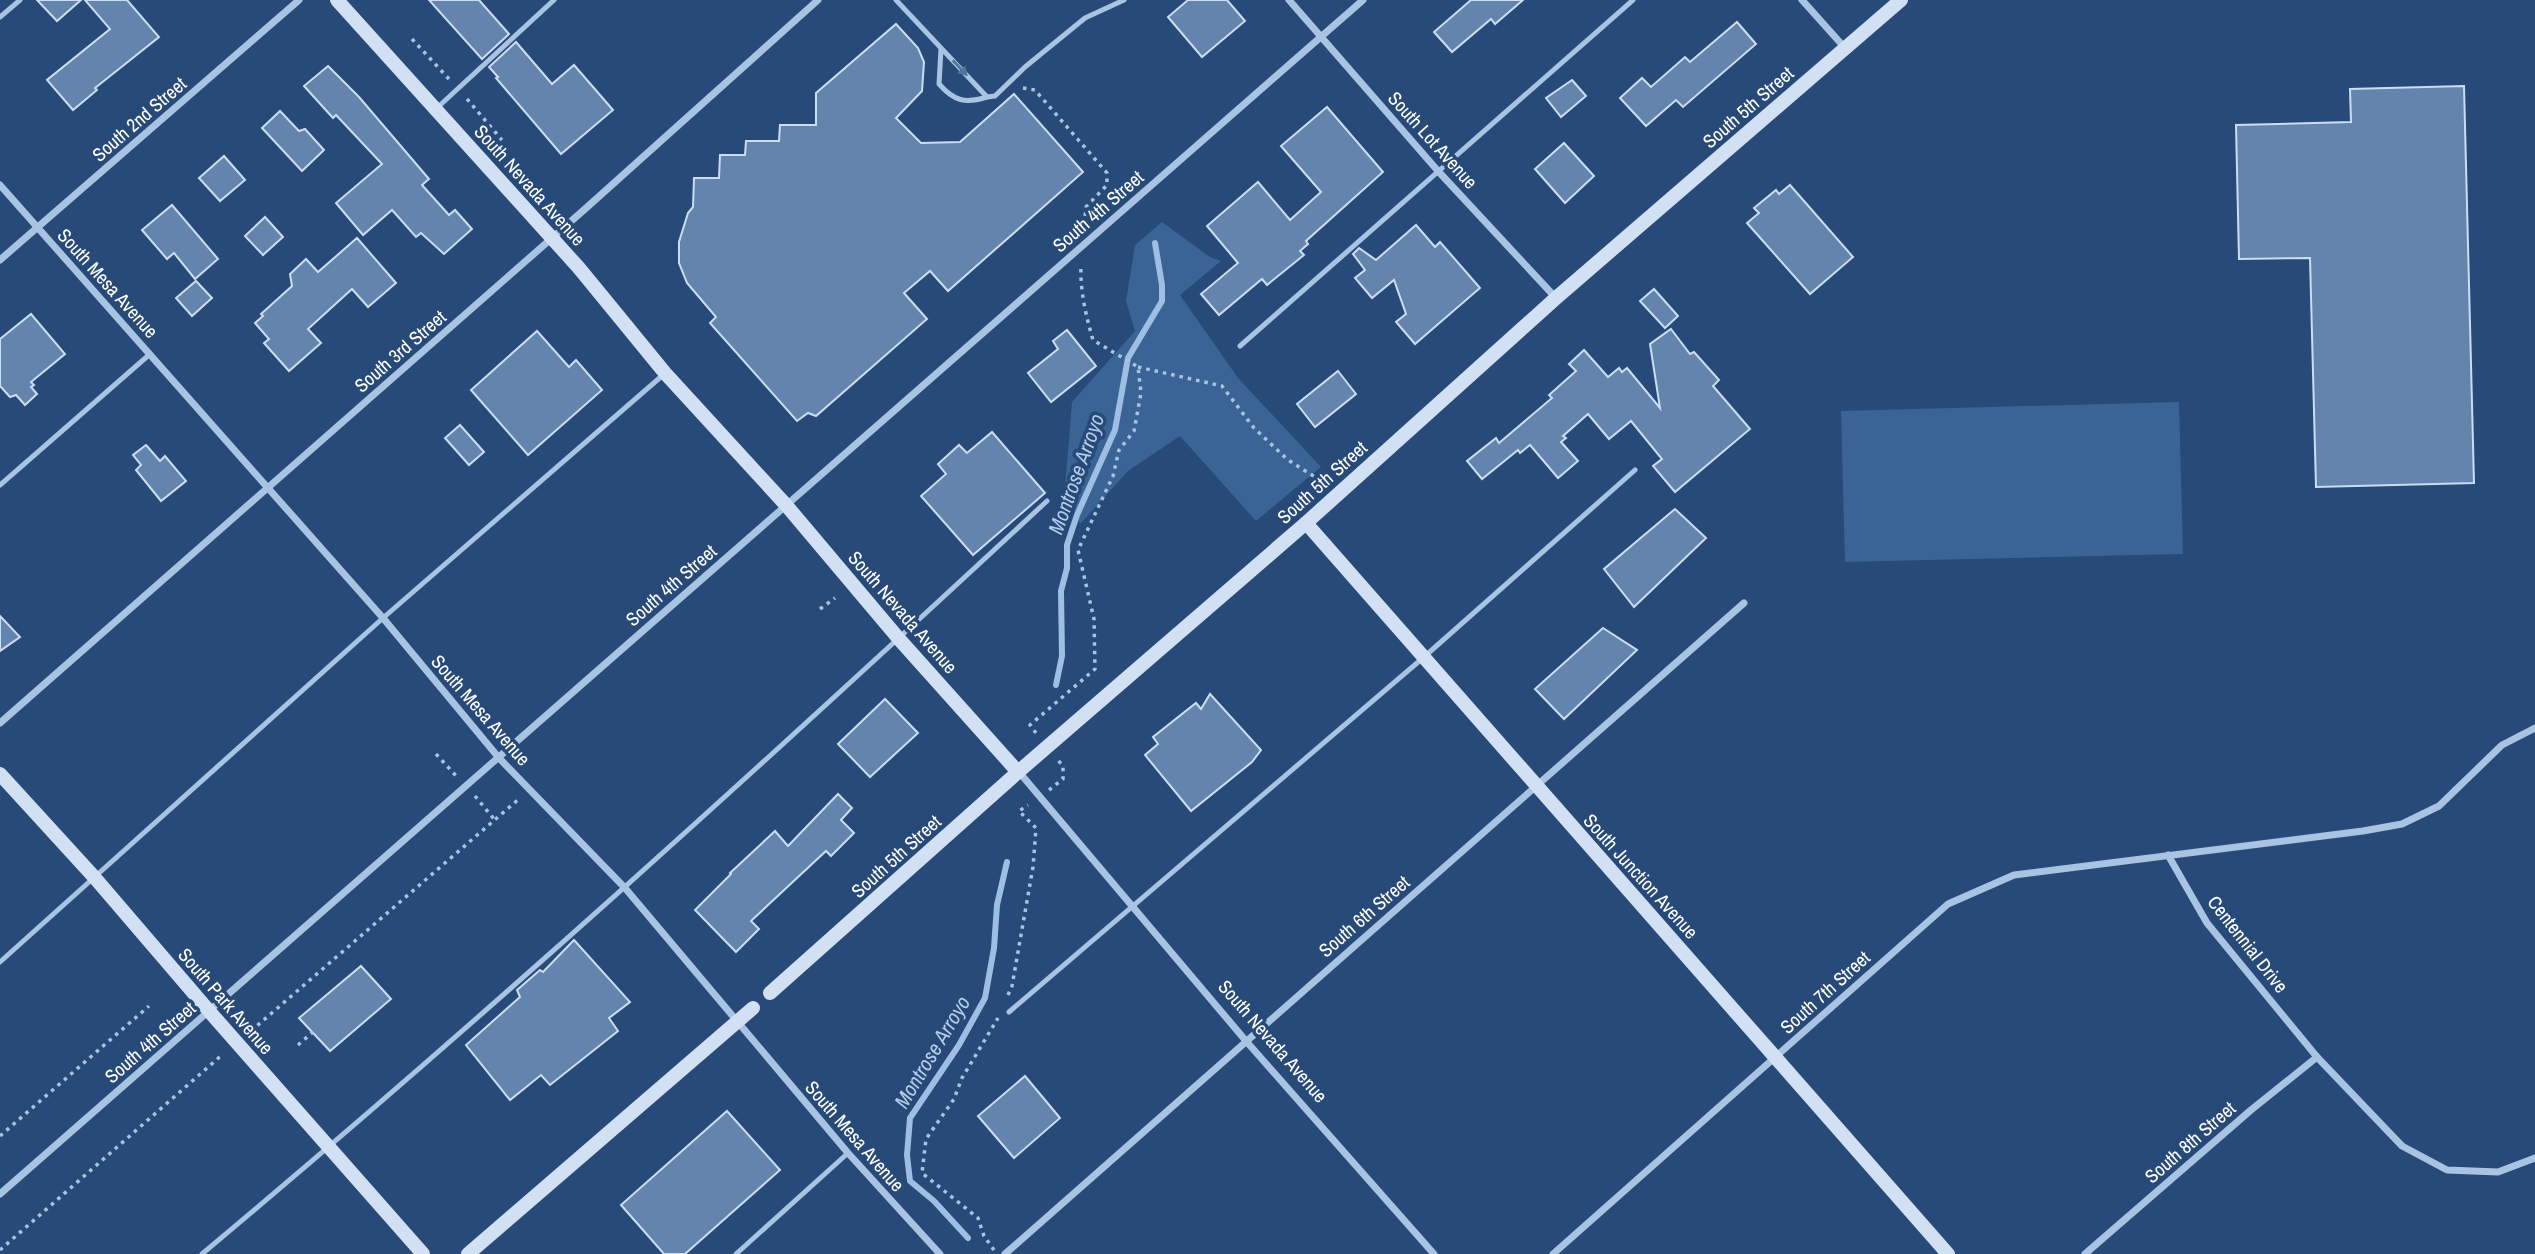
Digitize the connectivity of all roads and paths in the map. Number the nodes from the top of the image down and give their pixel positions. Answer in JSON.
{"nodes":[{"id":1,"x":20,"y":0,"type":"edge"},
{"id":2,"x":299,"y":0,"type":"edge"},
{"id":3,"x":337,"y":0,"type":"edge"},
{"id":4,"x":554,"y":0,"type":"edge"},
{"id":5,"x":818,"y":0,"type":"edge"},
{"id":6,"x":896,"y":0,"type":"edge"},
{"id":7,"x":1124,"y":0,"type":"edge"},
{"id":8,"x":1289,"y":0,"type":"edge"},
{"id":9,"x":1363,"y":0,"type":"edge"},
{"id":10,"x":1633,"y":0,"type":"edge"},
{"id":11,"x":1802,"y":0,"type":"edge"},
{"id":12,"x":1901,"y":0,"type":"edge"},
{"id":13,"x":0,"y":17,"type":"edge"},
{"id":14,"x":1321,"y":37,"type":"junction"},
{"id":15,"x":412,"y":39,"type":"dead end"},
{"id":16,"x":1845,"y":48,"type":"junction"},
{"id":17,"x":941,"y":49,"type":"junction"},
{"id":18,"x":450,"y":80,"type":"dead end"},
{"id":19,"x":1012,"y":80,"type":"junction"},
{"id":20,"x":987,"y":97,"type":"junction"},
{"id":21,"x":467,"y":99,"type":"dead end"},
{"id":22,"x":435,"y":109,"type":"junction"},
{"id":23,"x":502,"y":140,"type":"dead end"},
{"id":24,"x":1438,"y":171,"type":"junction"},
{"id":25,"x":0,"y":185,"type":"edge"},
{"id":26,"x":38,"y":228,"type":"junction"},
{"id":27,"x":552,"y":238,"type":"junction"},
{"id":28,"x":1083,"y":246,"type":"junction"},
{"id":29,"x":0,"y":260,"type":"edge"},
{"id":30,"x":1556,"y":298,"type":"junction"},
{"id":31,"x":1240,"y":345,"type":"dead end"},
{"id":32,"x":150,"y":354,"type":"junction"},
{"id":33,"x":1138,"y":368,"type":"junction"},
{"id":34,"x":665,"y":373,"type":"junction"},
{"id":35,"x":1635,"y":470,"type":"dead end"},
{"id":36,"x":1315,"y":477,"type":"dead end"},
{"id":37,"x":0,"y":485,"type":"edge"},
{"id":38,"x":268,"y":487,"type":"junction"},
{"id":39,"x":1047,"y":501,"type":"dead end"},
{"id":40,"x":786,"y":505,"type":"junction"},
{"id":41,"x":1306,"y":523,"type":"junction"},
{"id":42,"x":835,"y":598,"type":"dead end"},
{"id":43,"x":1744,"y":603,"type":"dead end"},
{"id":44,"x":820,"y":609,"type":"dead end"},
{"id":45,"x":383,"y":618,"type":"junction"},
{"id":46,"x":899,"y":639,"type":"junction"},
{"id":47,"x":1424,"y":657,"type":"junction"},
{"id":48,"x":0,"y":723,"type":"edge"},
{"id":49,"x":1030,"y":725,"type":"dead end"},
{"id":50,"x":2535,"y":729,"type":"edge"},
{"id":51,"x":499,"y":758,"type":"junction"},
{"id":52,"x":1063,"y":766,"type":"dead end"},
{"id":53,"x":1018,"y":772,"type":"junction"},
{"id":54,"x":0,"y":774,"type":"edge"},
{"id":55,"x":1063,"y":779,"type":"dead end"},
{"id":56,"x":1535,"y":786,"type":"junction"},
{"id":57,"x":530,"y":790,"type":"junction"},
{"id":58,"x":1019,"y":811,"type":"dead end"},
{"id":59,"x":2168,"y":855,"type":"junction"},
{"id":60,"x":94,"y":878,"type":"junction"},
{"id":61,"x":625,"y":888,"type":"junction"},
{"id":62,"x":1133,"y":907,"type":"junction"},
{"id":63,"x":0,"y":962,"type":"edge"},
{"id":64,"x":770,"y":993,"type":"dead end"},
{"id":65,"x":1008,"y":996,"type":"dead end"},
{"id":66,"x":149,"y":1006,"type":"dead end"},
{"id":67,"x":1003,"y":1007,"type":"dead end"},
{"id":68,"x":753,"y":1008,"type":"dead end"},
{"id":69,"x":208,"y":1011,"type":"junction"},
{"id":70,"x":1009,"y":1012,"type":"dead end"},
{"id":71,"x":737,"y":1023,"type":"junction"},
{"id":72,"x":313,"y":1032,"type":"dead end"},
{"id":73,"x":1246,"y":1041,"type":"junction"},
{"id":74,"x":237,"y":1043,"type":"junction"},
{"id":75,"x":298,"y":1045,"type":"dead end"},
{"id":76,"x":1776,"y":1057,"type":"junction"},
{"id":77,"x":2317,"y":1057,"type":"junction"},
{"id":78,"x":0,"y":1136,"type":"edge"},
{"id":79,"x":328,"y":1147,"type":"junction"},
{"id":80,"x":848,"y":1153,"type":"junction"},
{"id":81,"x":2535,"y":1158,"type":"edge"},
{"id":82,"x":0,"y":1194,"type":"edge"},
{"id":83,"x":0,"y":1250,"type":"edge"},
{"id":84,"x":202,"y":1254,"type":"edge"},
{"id":85,"x":423,"y":1254,"type":"edge"},
{"id":86,"x":468,"y":1254,"type":"edge"},
{"id":87,"x":736,"y":1254,"type":"edge"},
{"id":88,"x":940,"y":1254,"type":"edge"},
{"id":89,"x":998,"y":1254,"type":"edge"},
{"id":90,"x":1005,"y":1254,"type":"edge"},
{"id":91,"x":1434,"y":1254,"type":"edge"},
{"id":92,"x":1553,"y":1254,"type":"edge"},
{"id":93,"x":1948,"y":1254,"type":"edge"},
{"id":94,"x":2085,"y":1254,"type":"edge"}],
"edges":[{"from":1,"to":13,"type":"lane"},
{"from":2,"to":26,"type":"street","name":"South 2nd Street"},
{"from":3,"to":22,"type":"street","name":"South Nevada Avenue"},
{"from":4,"to":22,"type":"lane"},
{"from":5,"to":27,"type":"street","name":"South 3rd Street"},
{"from":6,"to":17,"type":"lane"},
{"from":7,"to":19,"type":"lane"},
{"from":8,"to":14,"type":"street","name":"South Lot Avenue"},
{"from":9,"to":14,"type":"street","name":"South 4th Street"},
{"from":10,"to":24,"type":"lane"},
{"from":11,"to":16,"type":"street"},
{"from":12,"to":16,"type":"street","name":"South 5th Street"},
{"from":14,"to":24,"type":"street","name":"South Lot Avenue"},
{"from":14,"to":28,"type":"street","name":"South 4th Street"},
{"from":15,"to":18,"type":"path"},
{"from":16,"to":30,"type":"street","name":"South 5th Street"},
{"from":17,"to":20,"type":"lane","one_way":true},
{"from":17,"to":20,"type":"lane"},
{"from":19,"to":20,"type":"lane"},
{"from":19,"to":28,"type":"path"},
{"from":21,"to":23,"type":"path"},
{"from":22,"to":27,"type":"street","name":"South Nevada Avenue"},
{"from":24,"to":30,"type":"street","name":"South Lot Avenue"},
{"from":24,"to":31,"type":"lane"},
{"from":25,"to":26,"type":"street","name":"South Mesa Avenue"},
{"from":26,"to":29,"type":"street","name":"South 2nd Street"},
{"from":26,"to":32,"type":"street","name":"South Mesa Avenue"},
{"from":27,"to":34,"type":"street","name":"South Nevada Avenue"},
{"from":27,"to":38,"type":"street","name":"South 3rd Street"},
{"from":28,"to":33,"type":"path"},
{"from":28,"to":40,"type":"street","name":"South 4th Street"},
{"from":30,"to":41,"type":"street","name":"South 5th Street"},
{"from":32,"to":37,"type":"lane"},
{"from":32,"to":38,"type":"street","name":"South Mesa Avenue"},
{"from":33,"to":36,"type":"path"},
{"from":33,"to":49,"type":"path"},
{"from":34,"to":40,"type":"street","name":"South Nevada Avenue"},
{"from":34,"to":45,"type":"lane"},
{"from":35,"to":47,"type":"lane"},
{"from":38,"to":45,"type":"street","name":"South Mesa Avenue"},
{"from":38,"to":48,"type":"street","name":"South 3rd Street"},
{"from":39,"to":46,"type":"lane"},
{"from":40,"to":46,"type":"street","name":"South Nevada Avenue"},
{"from":40,"to":51,"type":"street","name":"South 4th Street"},
{"from":41,"to":47,"type":"street","name":"South Junction Avenue"},
{"from":41,"to":53,"type":"street","name":"South 5th Street"},
{"from":42,"to":44,"type":"path"},
{"from":43,"to":56,"type":"street","name":"South 6th Street"},
{"from":45,"to":51,"type":"street","name":"South Mesa Avenue"},
{"from":45,"to":60,"type":"lane"},
{"from":46,"to":53,"type":"street","name":"South Nevada Avenue"},
{"from":46,"to":61,"type":"lane"},
{"from":47,"to":56,"type":"street","name":"South Junction Avenue"},
{"from":47,"to":62,"type":"lane"},
{"from":50,"to":59,"type":"street"},
{"from":51,"to":57,"type":"street","name":"South Mesa Avenue"},
{"from":51,"to":69,"type":"street","name":"South 4th Street"},
{"from":52,"to":55,"type":"path"},
{"from":53,"to":62,"type":"street","name":"South Nevada Avenue"},
{"from":53,"to":64,"type":"street","name":"South 5th Street"},
{"from":54,"to":60,"type":"street","name":"South Park Avenue"},
{"from":56,"to":73,"type":"street","name":"South 6th Street"},
{"from":56,"to":76,"type":"street","name":"South Junction Avenue"},
{"from":57,"to":61,"type":"street","name":"South Mesa Avenue"},
{"from":57,"to":74,"type":"path"},
{"from":58,"to":65,"type":"path"},
{"from":59,"to":76,"type":"street","name":"South 7th Street"},
{"from":59,"to":77,"type":"street","name":"Centennial Drive"},
{"from":60,"to":63,"type":"lane"},
{"from":60,"to":69,"type":"street","name":"South Park Avenue"},
{"from":61,"to":71,"type":"street","name":"South Mesa Avenue"},
{"from":61,"to":79,"type":"lane"},
{"from":62,"to":70,"type":"lane"},
{"from":62,"to":73,"type":"street","name":"South Nevada Avenue"},
{"from":66,"to":78,"type":"path"},
{"from":67,"to":89,"type":"path"},
{"from":68,"to":71,"type":"street"},
{"from":69,"to":74,"type":"street","name":"South Park Avenue"},
{"from":69,"to":82,"type":"street","name":"South 4th Street"},
{"from":71,"to":80,"type":"street","name":"South Mesa Avenue"},
{"from":71,"to":86,"type":"street"},
{"from":72,"to":75,"type":"path"},
{"from":73,"to":90,"type":"street","name":"South 6th Street"},
{"from":73,"to":91,"type":"street","name":"South Nevada Avenue"},
{"from":74,"to":79,"type":"street","name":"South Park Avenue"},
{"from":74,"to":83,"type":"path"},
{"from":76,"to":92,"type":"street","name":"South 7th Street"},
{"from":76,"to":93,"type":"street","name":"South Junction Avenue"},
{"from":77,"to":81,"type":"street","name":"Centennial Drive"},
{"from":77,"to":94,"type":"street","name":"South 8th Street"},
{"from":79,"to":84,"type":"lane"},
{"from":79,"to":85,"type":"street","name":"South Park Avenue"},
{"from":80,"to":87,"type":"lane"},
{"from":80,"to":88,"type":"street","name":"South Mesa Avenue"}]}
